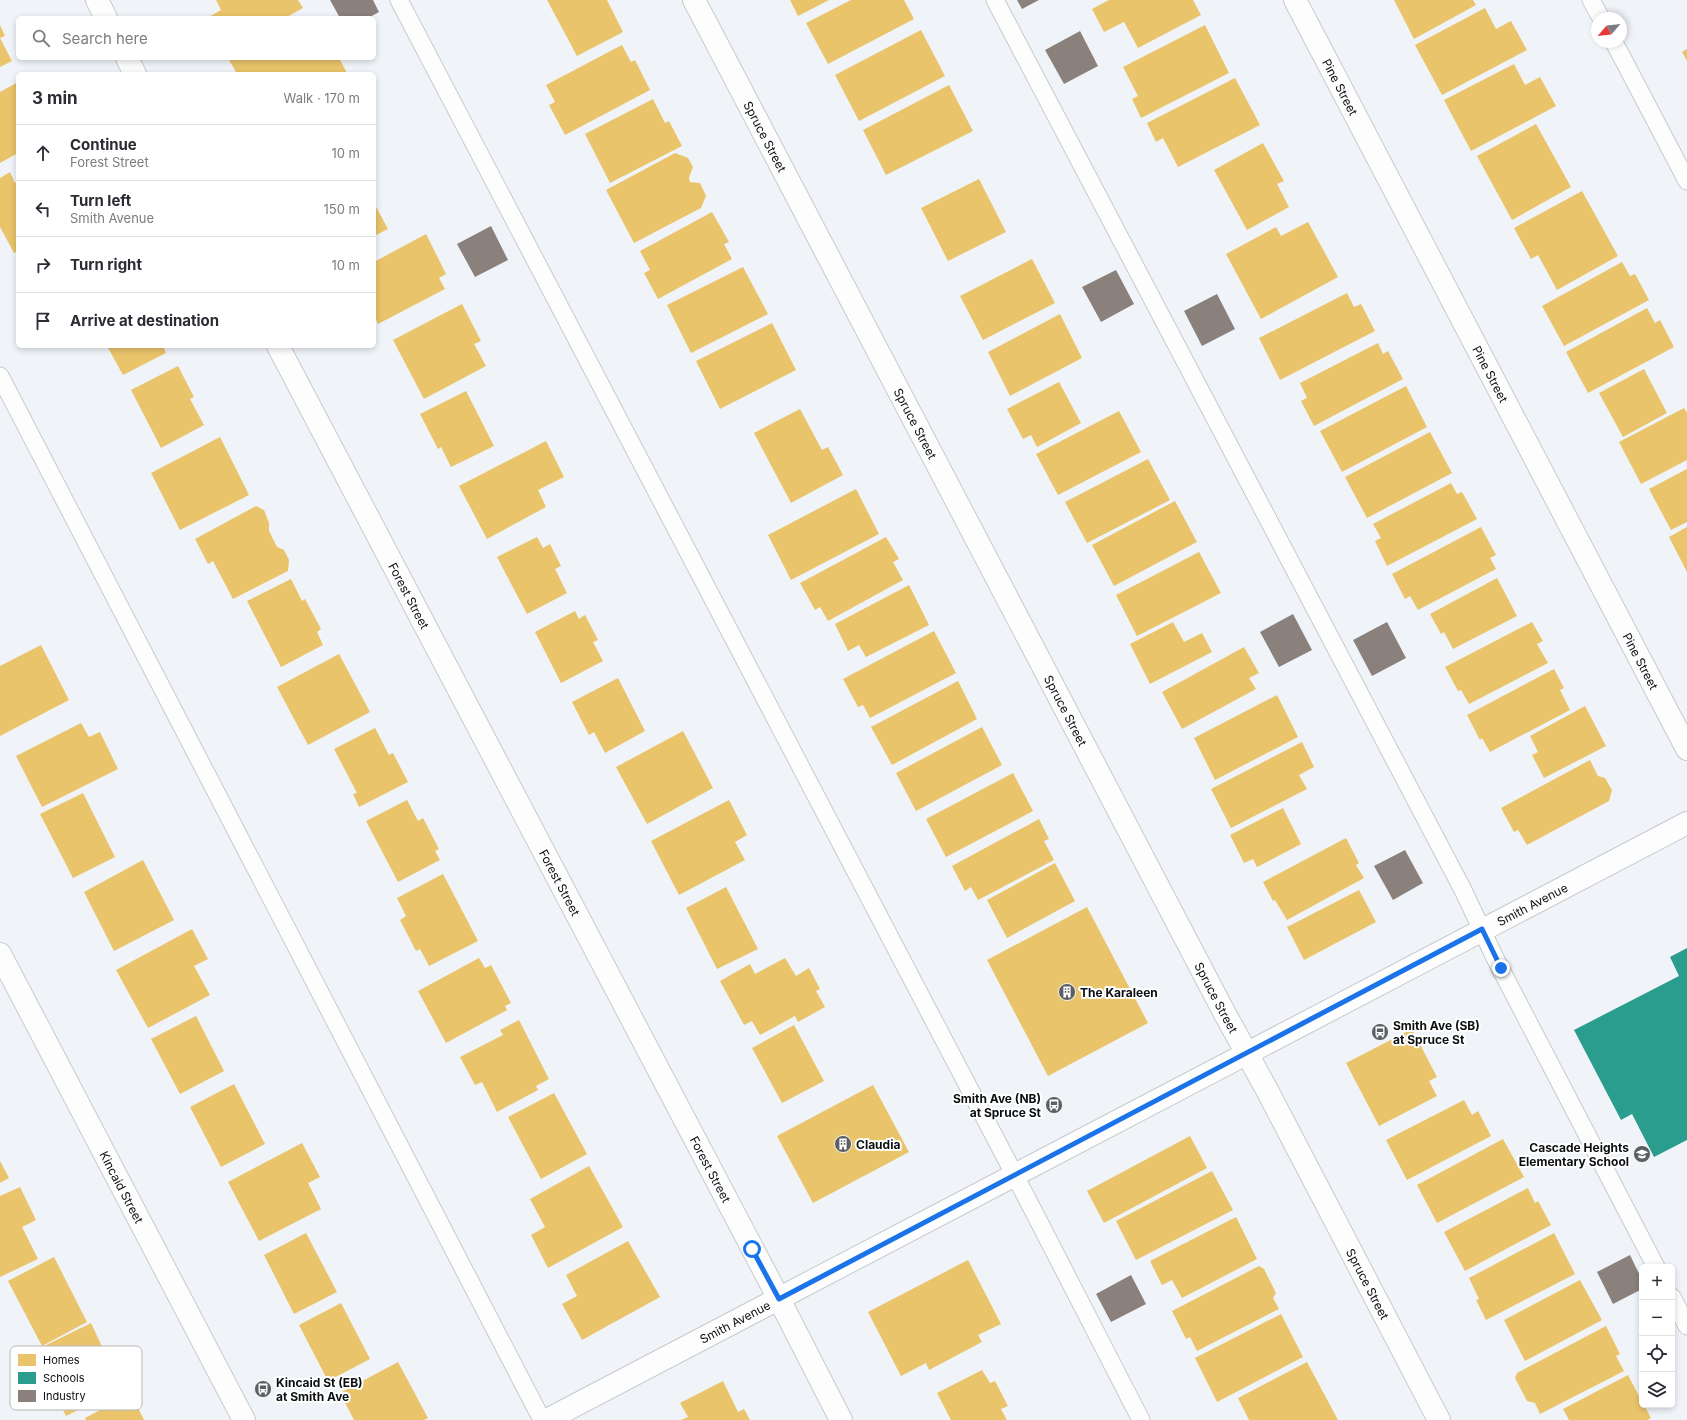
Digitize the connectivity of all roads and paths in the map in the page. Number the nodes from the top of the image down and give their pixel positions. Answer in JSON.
{"nodes":[{"id":1,"x":97,"y":0,"type":"edge"},
{"id":2,"x":398,"y":0,"type":"edge"},
{"id":3,"x":694,"y":0,"type":"edge"},
{"id":4,"x":995,"y":0,"type":"edge"},
{"id":5,"x":1295,"y":0,"type":"edge"},
{"id":6,"x":1591,"y":0,"type":"edge"},
{"id":7,"x":1598,"y":12,"type":"edge"},
{"id":8,"x":105,"y":16,"type":"edge"},
{"id":9,"x":1617,"y":48,"type":"edge"},
{"id":10,"x":128,"y":60,"type":"edge"},
{"id":11,"x":135,"y":72,"type":"edge"},
{"id":12,"x":1687,"y":181,"type":"edge"},
{"id":13,"x":279,"y":348,"type":"edge"},
{"id":14,"x":0,"y":376,"type":"edge"},
{"id":15,"x":1687,"y":749,"type":"edge"},
{"id":16,"x":1687,"y":823,"type":"edge"},
{"id":17,"x":1482,"y":929,"type":"junction"},
{"id":18,"x":0,"y":954,"type":"edge"},
{"id":19,"x":1247,"y":1053,"type":"junction"},
{"id":20,"x":1014,"y":1176,"type":"junction"},
{"id":21,"x":1654,"y":1264,"type":"edge"},
{"id":22,"x":779,"y":1299,"type":"junction"},
{"id":23,"x":1674,"y":1300,"type":"edge"},
{"id":24,"x":1687,"y":1326,"type":"edge"},
{"id":25,"x":244,"y":1420,"type":"edge"},
{"id":26,"x":542,"y":1420,"type":"edge"},
{"id":27,"x":547,"y":1420,"type":"edge"},
{"id":28,"x":841,"y":1420,"type":"edge"},
{"id":29,"x":1141,"y":1420,"type":"edge"},
{"id":30,"x":1439,"y":1420,"type":"edge"}],
"edges":[{"from":1,"to":8,"type":"street"},
{"from":2,"to":20,"type":"lane"},
{"from":3,"to":19,"type":"street","name":"Spruce Street"},
{"from":4,"to":17,"type":"lane"},
{"from":5,"to":15,"type":"street","name":"Pine Street"},
{"from":6,"to":7,"type":"lane"},
{"from":9,"to":12,"type":"lane"},
{"from":10,"to":11,"type":"street"},
{"from":13,"to":22,"type":"street","name":"Forest Street"},
{"from":14,"to":26,"type":"lane"},
{"from":16,"to":17,"type":"street","name":"Smith Avenue"},
{"from":17,"to":19,"type":"street","name":"Smith Avenue"},
{"from":17,"to":21,"type":"lane"},
{"from":18,"to":25,"type":"street","name":"Kincaid Street"},
{"from":19,"to":20,"type":"street","name":"Smith Avenue"},
{"from":19,"to":30,"type":"street","name":"Spruce Street"},
{"from":20,"to":22,"type":"street","name":"Smith Avenue"},
{"from":20,"to":29,"type":"lane"},
{"from":22,"to":27,"type":"street","name":"Smith Avenue"},
{"from":22,"to":28,"type":"street","name":"Forest Street"},
{"from":23,"to":24,"type":"lane"}]}
